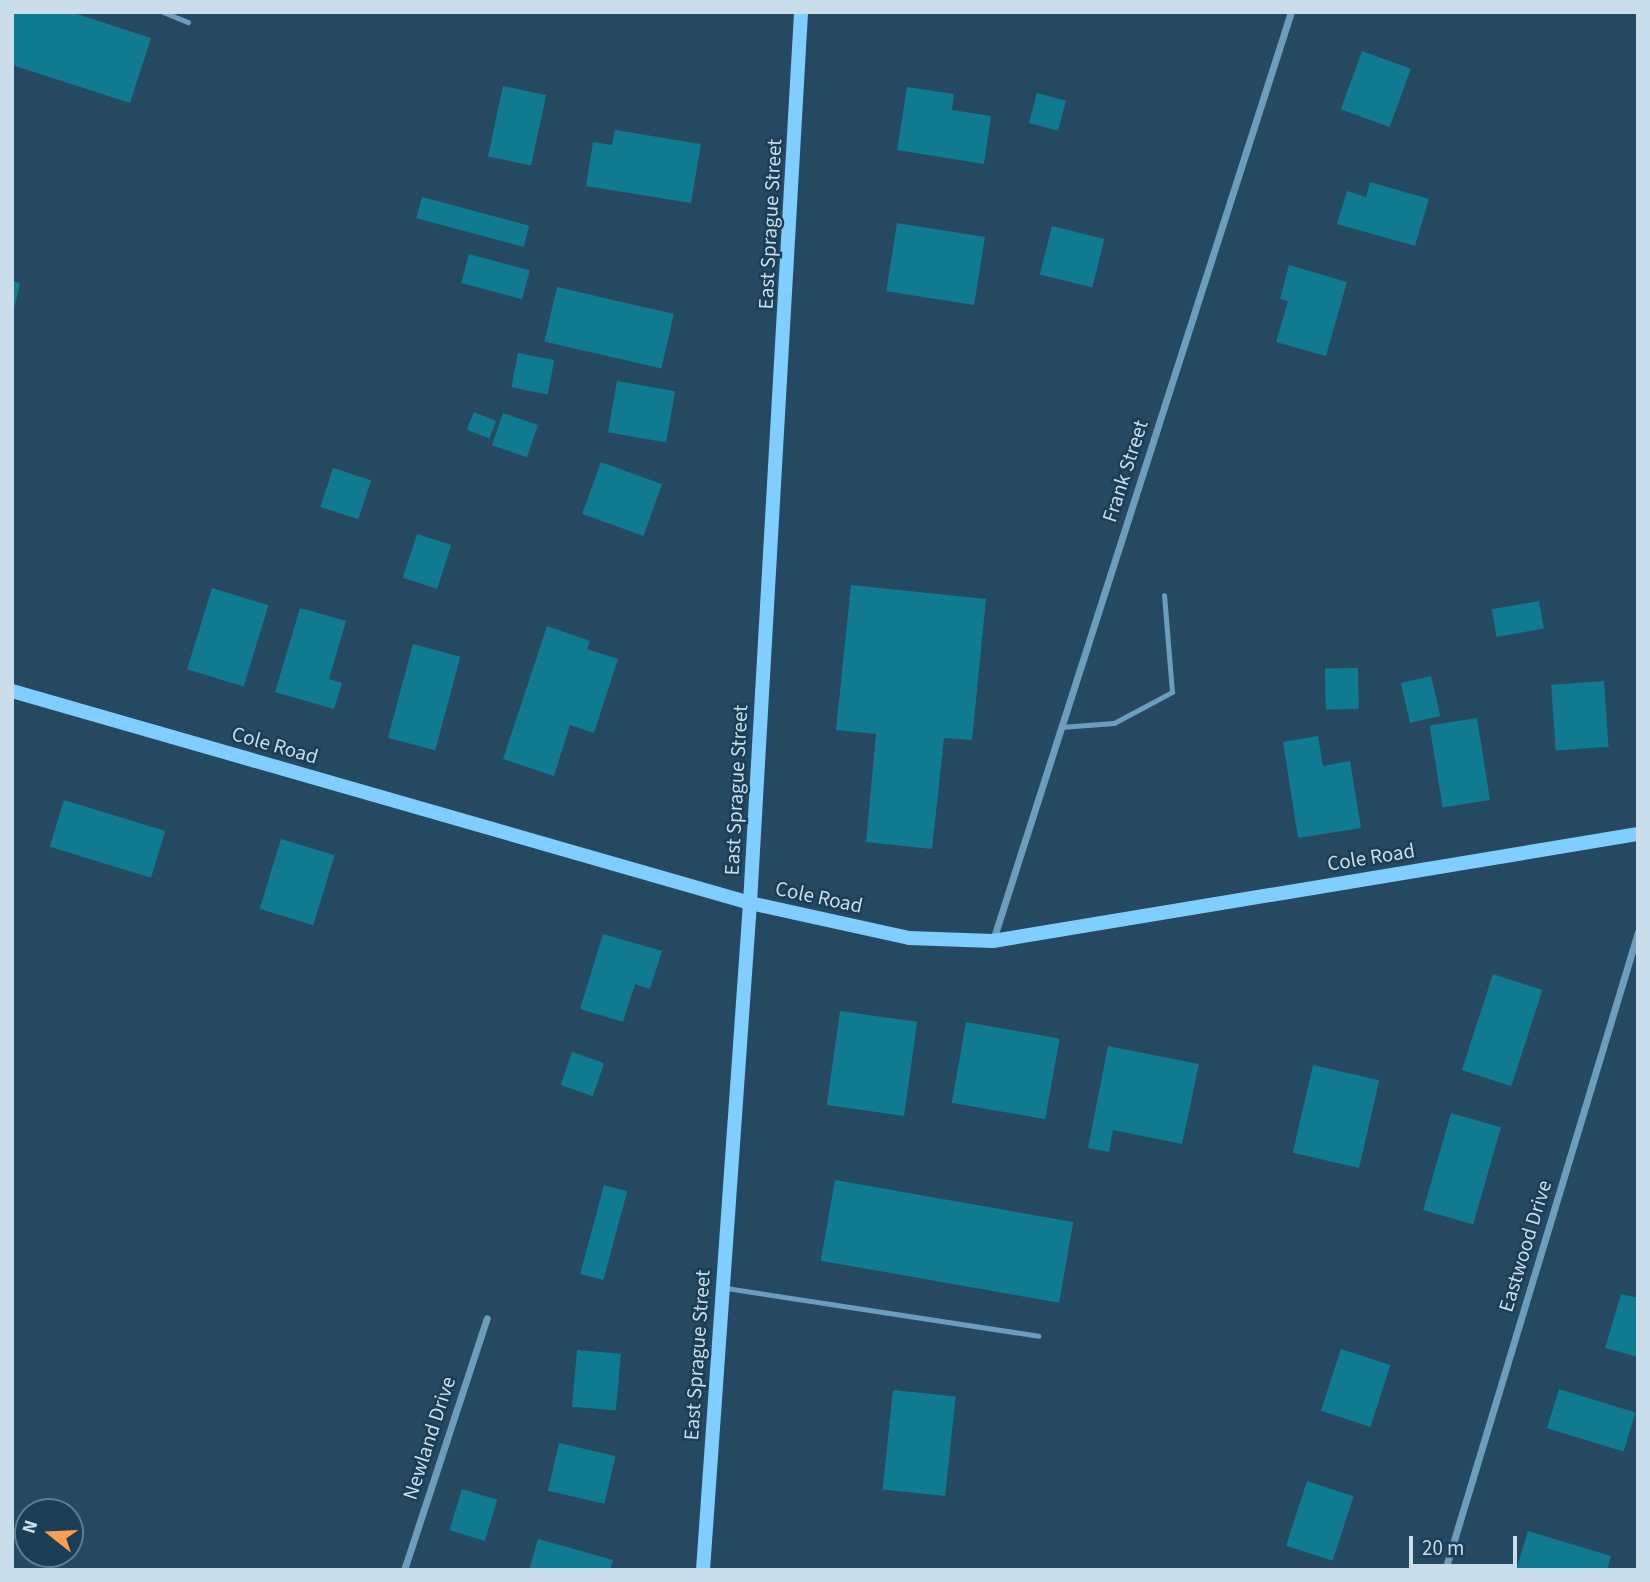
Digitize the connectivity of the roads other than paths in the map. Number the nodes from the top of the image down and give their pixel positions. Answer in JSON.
{"nodes":[{"id":1,"x":163,"y":12,"type":"edge"},
{"id":2,"x":801,"y":12,"type":"edge"},
{"id":3,"x":1291,"y":12,"type":"edge"},
{"id":4,"x":188,"y":22,"type":"dead end"},
{"id":5,"x":1164,"y":595,"type":"dead end"},
{"id":6,"x":12,"y":691,"type":"edge"},
{"id":7,"x":1061,"y":727,"type":"junction"},
{"id":8,"x":1638,"y":834,"type":"edge"},
{"id":9,"x":750,"y":903,"type":"junction"},
{"id":10,"x":1638,"y":932,"type":"edge"},
{"id":11,"x":993,"y":941,"type":"junction"},
{"id":12,"x":723,"y":1287,"type":"junction"},
{"id":13,"x":487,"y":1318,"type":"dead end"},
{"id":14,"x":1038,"y":1336,"type":"dead end"},
{"id":15,"x":404,"y":1570,"type":"edge"},
{"id":16,"x":703,"y":1570,"type":"edge"},
{"id":17,"x":1445,"y":1570,"type":"edge"}],
"edges":[{"from":1,"to":4,"type":"lane"},
{"from":2,"to":9,"type":"street","name":"East Sprague Street"},
{"from":3,"to":7,"type":"street","name":"Frank Street"},
{"from":5,"to":7,"type":"lane"},
{"from":6,"to":9,"type":"street","name":"Cole Road"},
{"from":7,"to":11,"type":"street","name":"Frank Street"},
{"from":8,"to":11,"type":"street","name":"Cole Road"},
{"from":9,"to":11,"type":"street","name":"Cole Road"},
{"from":9,"to":12,"type":"street","name":"East Sprague Street"},
{"from":10,"to":17,"type":"street","name":"Eastwood Drive"},
{"from":12,"to":14,"type":"lane"},
{"from":12,"to":16,"type":"street","name":"East Sprague Street"},
{"from":13,"to":15,"type":"street","name":"Newland Drive"}]}
